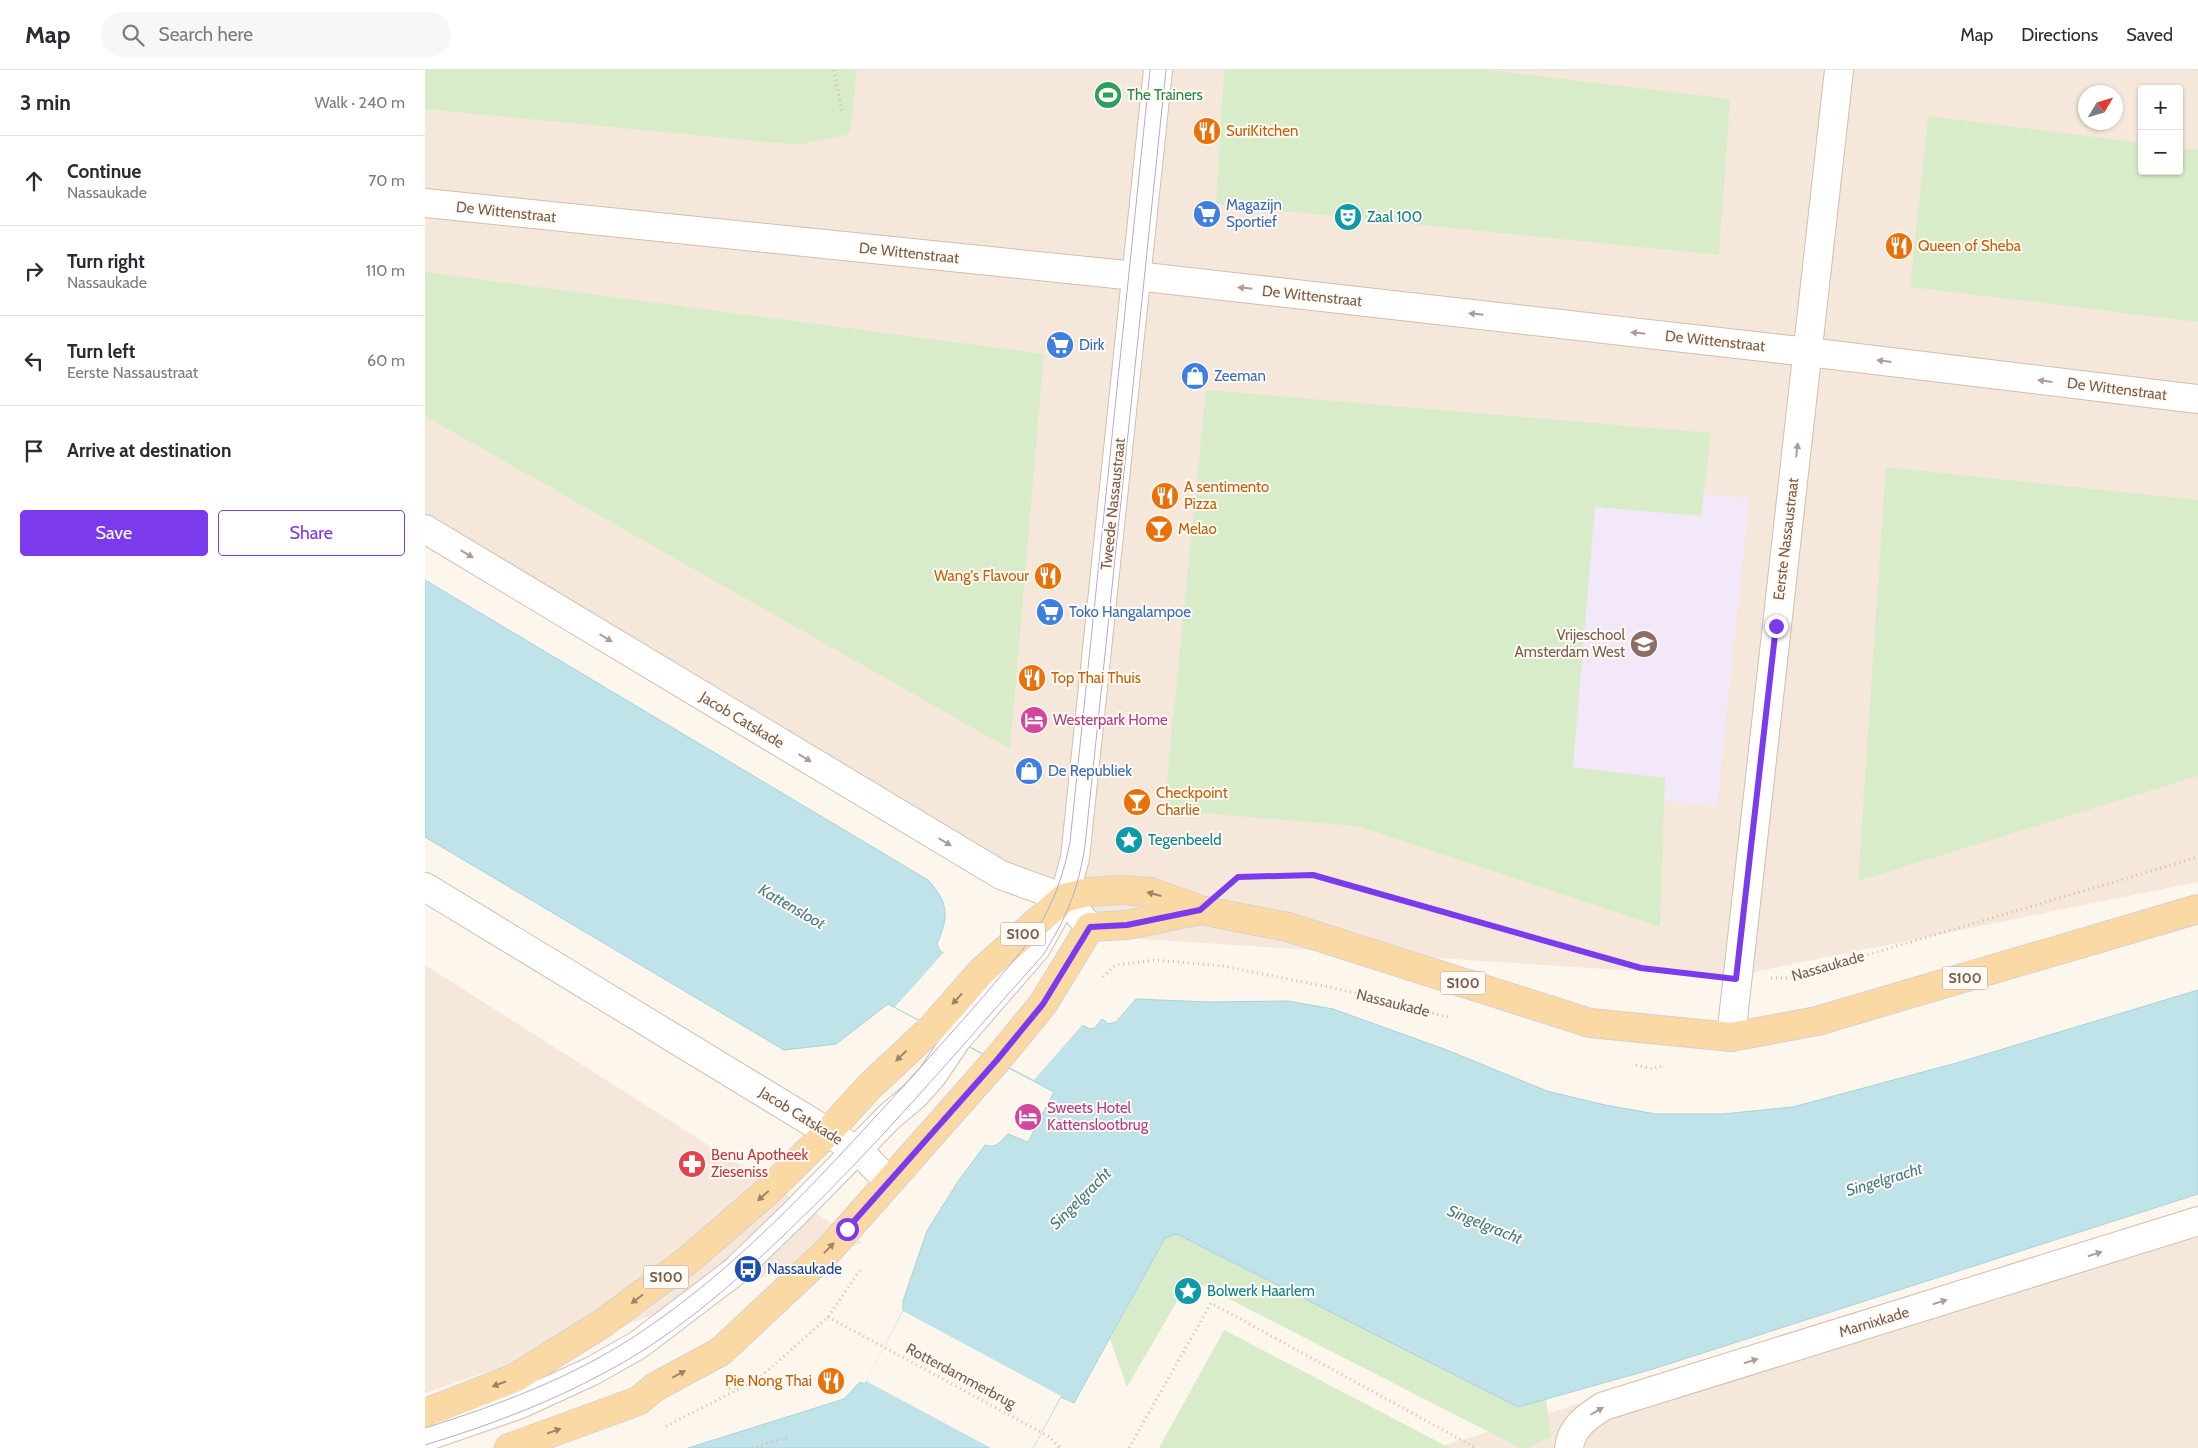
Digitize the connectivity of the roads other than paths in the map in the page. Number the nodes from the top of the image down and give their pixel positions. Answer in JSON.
{"nodes":[{"id":1,"x":1158,"y":70,"type":"edge"},
{"id":2,"x":1839,"y":70,"type":"edge"},
{"id":3,"x":425,"y":204,"type":"edge"},
{"id":4,"x":1137,"y":276,"type":"junction"},
{"id":5,"x":1808,"y":352,"type":"junction"},
{"id":6,"x":2198,"y":399,"type":"edge"},
{"id":7,"x":425,"y":529,"type":"edge"},
{"id":8,"x":425,"y":887,"type":"edge"},
{"id":9,"x":1064,"y":898,"type":"junction"},
{"id":10,"x":2198,"y":909,"type":"edge"},
{"id":11,"x":1200,"y":910,"type":"junction"},
{"id":12,"x":1090,"y":927,"type":"junction"},
{"id":13,"x":993,"y":978,"type":"junction"},
{"id":14,"x":1731,"y":1037,"type":"junction"},
{"id":15,"x":828,"y":1132,"type":"junction"},
{"id":16,"x":856,"y":1150,"type":"junction"},
{"id":17,"x":889,"y":1182,"type":"junction"},
{"id":18,"x":2198,"y":1221,"type":"edge"},
{"id":19,"x":425,"y":1413,"type":"edge"},
{"id":20,"x":425,"y":1437,"type":"edge"},
{"id":21,"x":509,"y":1448,"type":"edge"},
{"id":22,"x":1569,"y":1448,"type":"edge"}],
"edges":[{"from":1,"to":4,"type":"street","name":"Tweede Nassaustraat"},
{"from":2,"to":5,"type":"street","name":"Eerste Nassaustraat"},
{"from":3,"to":4,"type":"street","name":"De Wittenstraat"},
{"from":5,"to":4,"type":"street","name":"De Wittenstraat","one_way":true},
{"from":4,"to":9,"type":"street","name":"Tweede Nassaustraat"},
{"from":6,"to":5,"type":"street","name":"De Wittenstraat","one_way":true},
{"from":14,"to":5,"type":"street","name":"Eerste Nassaustraat","one_way":true},
{"from":7,"to":9,"type":"street","name":"Jacob Catskade","one_way":true},
{"from":8,"to":15,"type":"street","name":"Jacob Catskade"},
{"from":11,"to":9,"type":"main road","number":"S100","one_way":true},
{"from":9,"to":12,"type":"street"},
{"from":9,"to":13,"type":"main road","number":"S100"},
{"from":10,"to":14,"type":"main road","number":"S100"},
{"from":11,"to":12,"type":"main road","number":"S100"},
{"from":11,"to":14,"type":"main road","number":"S100"},
{"from":12,"to":17,"type":"main road"},
{"from":13,"to":15,"type":"main road","number":"S100","one_way":true},
{"from":13,"to":16,"type":"street"},
{"from":15,"to":16,"type":"street","name":"Jacob Catskade"},
{"from":15,"to":19,"type":"main road","number":"S100","one_way":true},
{"from":16,"to":17,"type":"street","name":"Jacob Catskade"},
{"from":16,"to":20,"type":"street"},
{"from":21,"to":17,"type":"main road","one_way":true},
{"from":22,"to":18,"type":"street","name":"Marnixkade","one_way":true}]}
